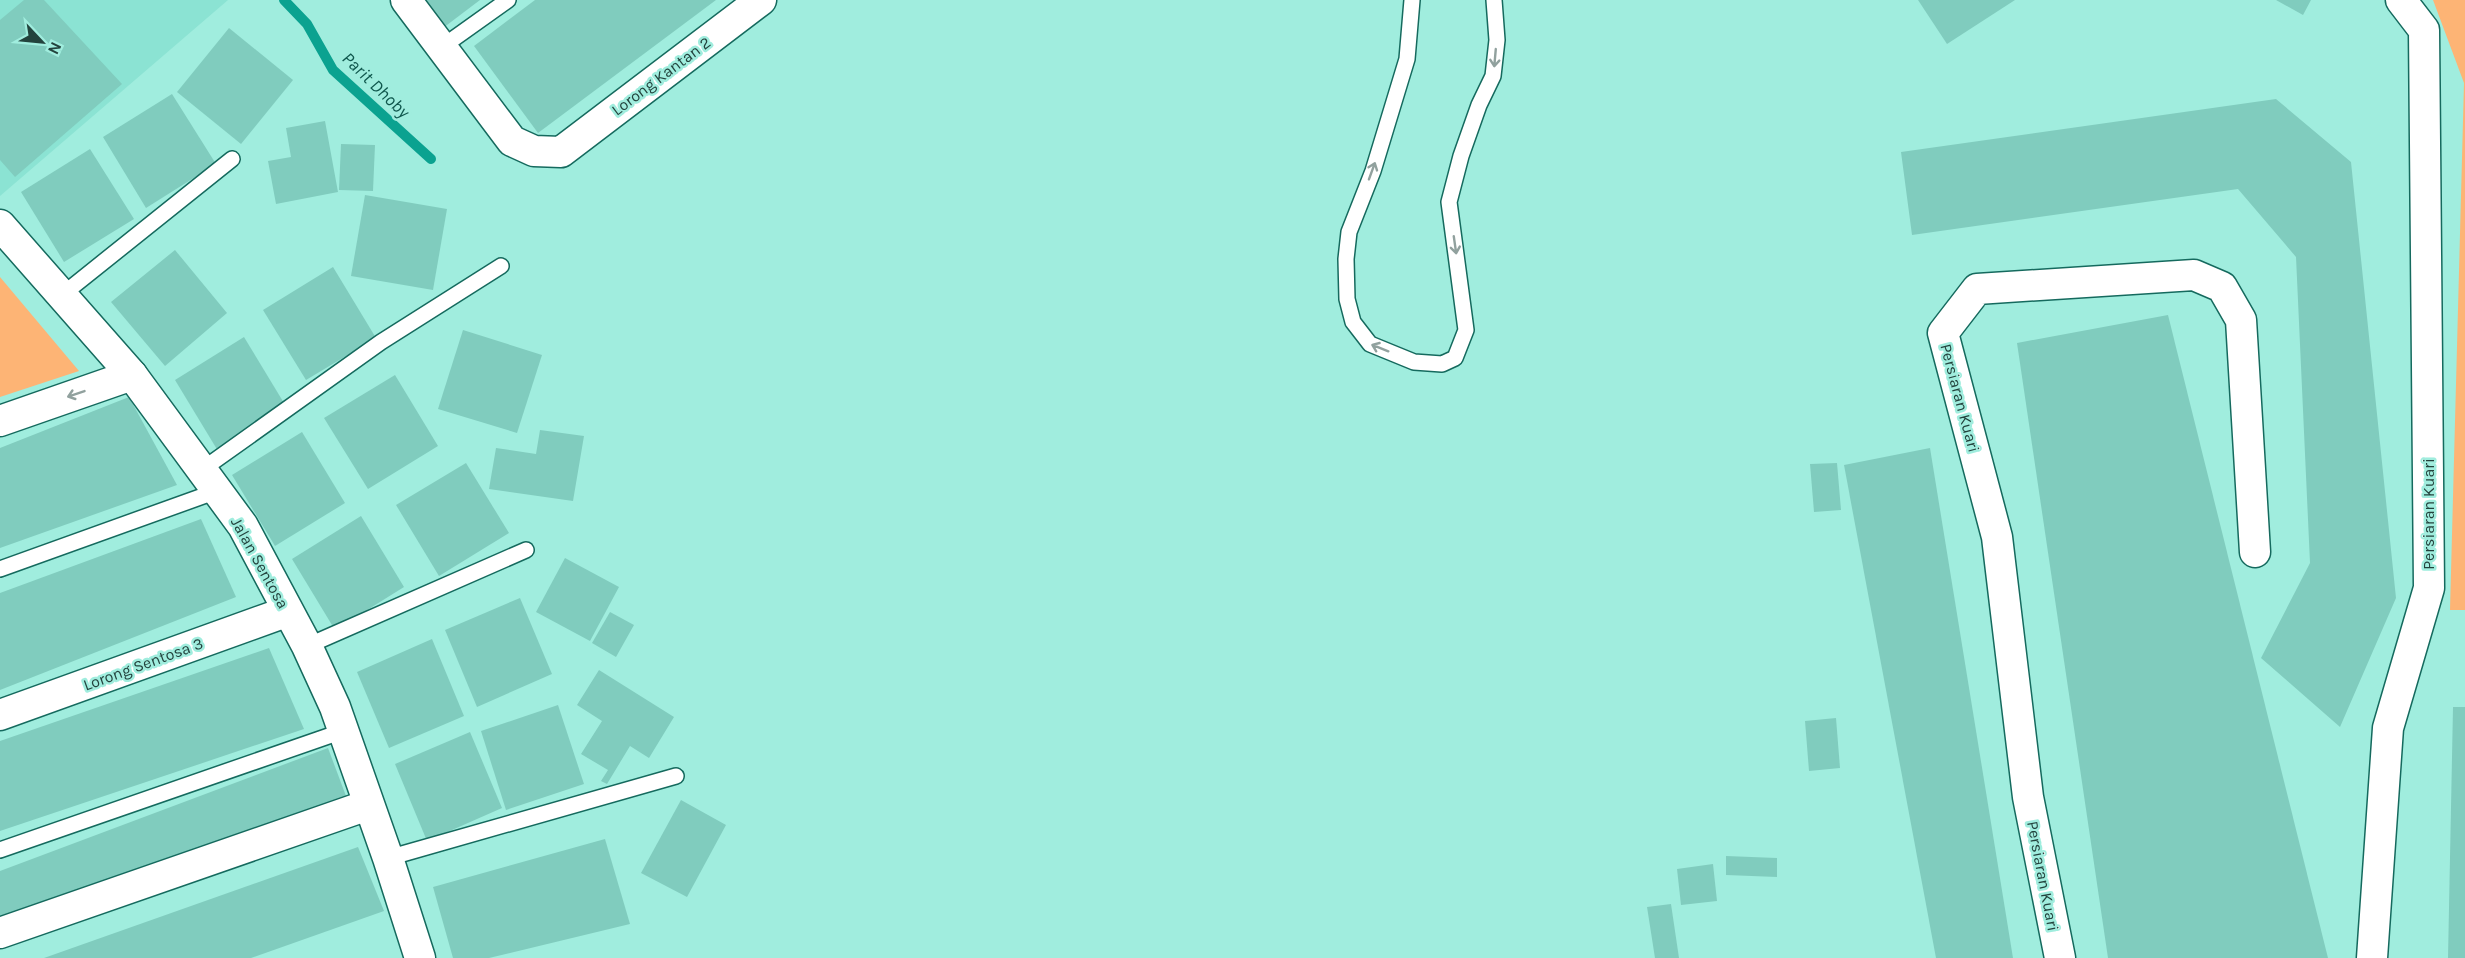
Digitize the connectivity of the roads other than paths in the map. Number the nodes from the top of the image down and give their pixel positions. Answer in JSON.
{"nodes":[{"id":1,"x":406,"y":0,"type":"edge"},
{"id":2,"x":508,"y":0,"type":"edge"},
{"id":3,"x":761,"y":0,"type":"edge"},
{"id":4,"x":1412,"y":0,"type":"edge"},
{"id":5,"x":1494,"y":0,"type":"edge"},
{"id":6,"x":2401,"y":0,"type":"edge"},
{"id":7,"x":442,"y":47,"type":"junction"},
{"id":8,"x":232,"y":159,"type":"dead end"},
{"id":9,"x":0,"y":225,"type":"edge"},
{"id":10,"x":501,"y":266,"type":"dead end"},
{"id":11,"x":62,"y":295,"type":"junction"},
{"id":12,"x":132,"y":375,"type":"junction"},
{"id":13,"x":0,"y":421,"type":"edge"},
{"id":14,"x":210,"y":480,"type":"junction"},
{"id":15,"x":526,"y":550,"type":"dead end"},
{"id":16,"x":2254,"y":552,"type":"dead end"},
{"id":17,"x":0,"y":569,"type":"edge"},
{"id":18,"x":286,"y":612,"type":"junction"},
{"id":19,"x":307,"y":646,"type":"junction"},
{"id":20,"x":0,"y":716,"type":"edge"},
{"id":21,"x":343,"y":730,"type":"junction"},
{"id":22,"x":676,"y":776,"type":"dead end"},
{"id":23,"x":368,"y":805,"type":"junction"},
{"id":24,"x":0,"y":850,"type":"edge"},
{"id":25,"x":388,"y":858,"type":"junction"},
{"id":26,"x":0,"y":933,"type":"edge"},
{"id":27,"x":420,"y":958,"type":"edge"},
{"id":28,"x":2060,"y":958,"type":"edge"},
{"id":29,"x":2373,"y":958,"type":"edge"}],
"edges":[{"from":1,"to":7,"type":"street"},
{"from":2,"to":7,"type":"lane"},
{"from":3,"to":7,"type":"street","name":"Lorong Kantan 2"},
{"from":5,"to":4,"type":"lane","one_way":true},
{"from":6,"to":29,"type":"street","name":"Persiaran Kuari"},
{"from":8,"to":11,"type":"lane"},
{"from":9,"to":11,"type":"street","name":"Jalan Sentosa"},
{"from":10,"to":14,"type":"lane"},
{"from":11,"to":12,"type":"street","name":"Jalan Sentosa"},
{"from":12,"to":13,"type":"street","one_way":true},
{"from":12,"to":14,"type":"street","name":"Jalan Sentosa"},
{"from":14,"to":17,"type":"lane"},
{"from":14,"to":18,"type":"street","name":"Jalan Sentosa"},
{"from":15,"to":19,"type":"lane"},
{"from":16,"to":28,"type":"street","name":"Persiaran Kuari"},
{"from":18,"to":19,"type":"street","name":"Jalan Sentosa"},
{"from":18,"to":20,"type":"street","name":"Lorong Sentosa 3"},
{"from":19,"to":21,"type":"street","name":"Jalan Sentosa"},
{"from":21,"to":23,"type":"street","name":"Jalan Sentosa"},
{"from":21,"to":24,"type":"lane"},
{"from":22,"to":25,"type":"lane"},
{"from":23,"to":25,"type":"street","name":"Jalan Sentosa"},
{"from":23,"to":26,"type":"street"},
{"from":25,"to":27,"type":"street","name":"Jalan Sentosa"}]}
